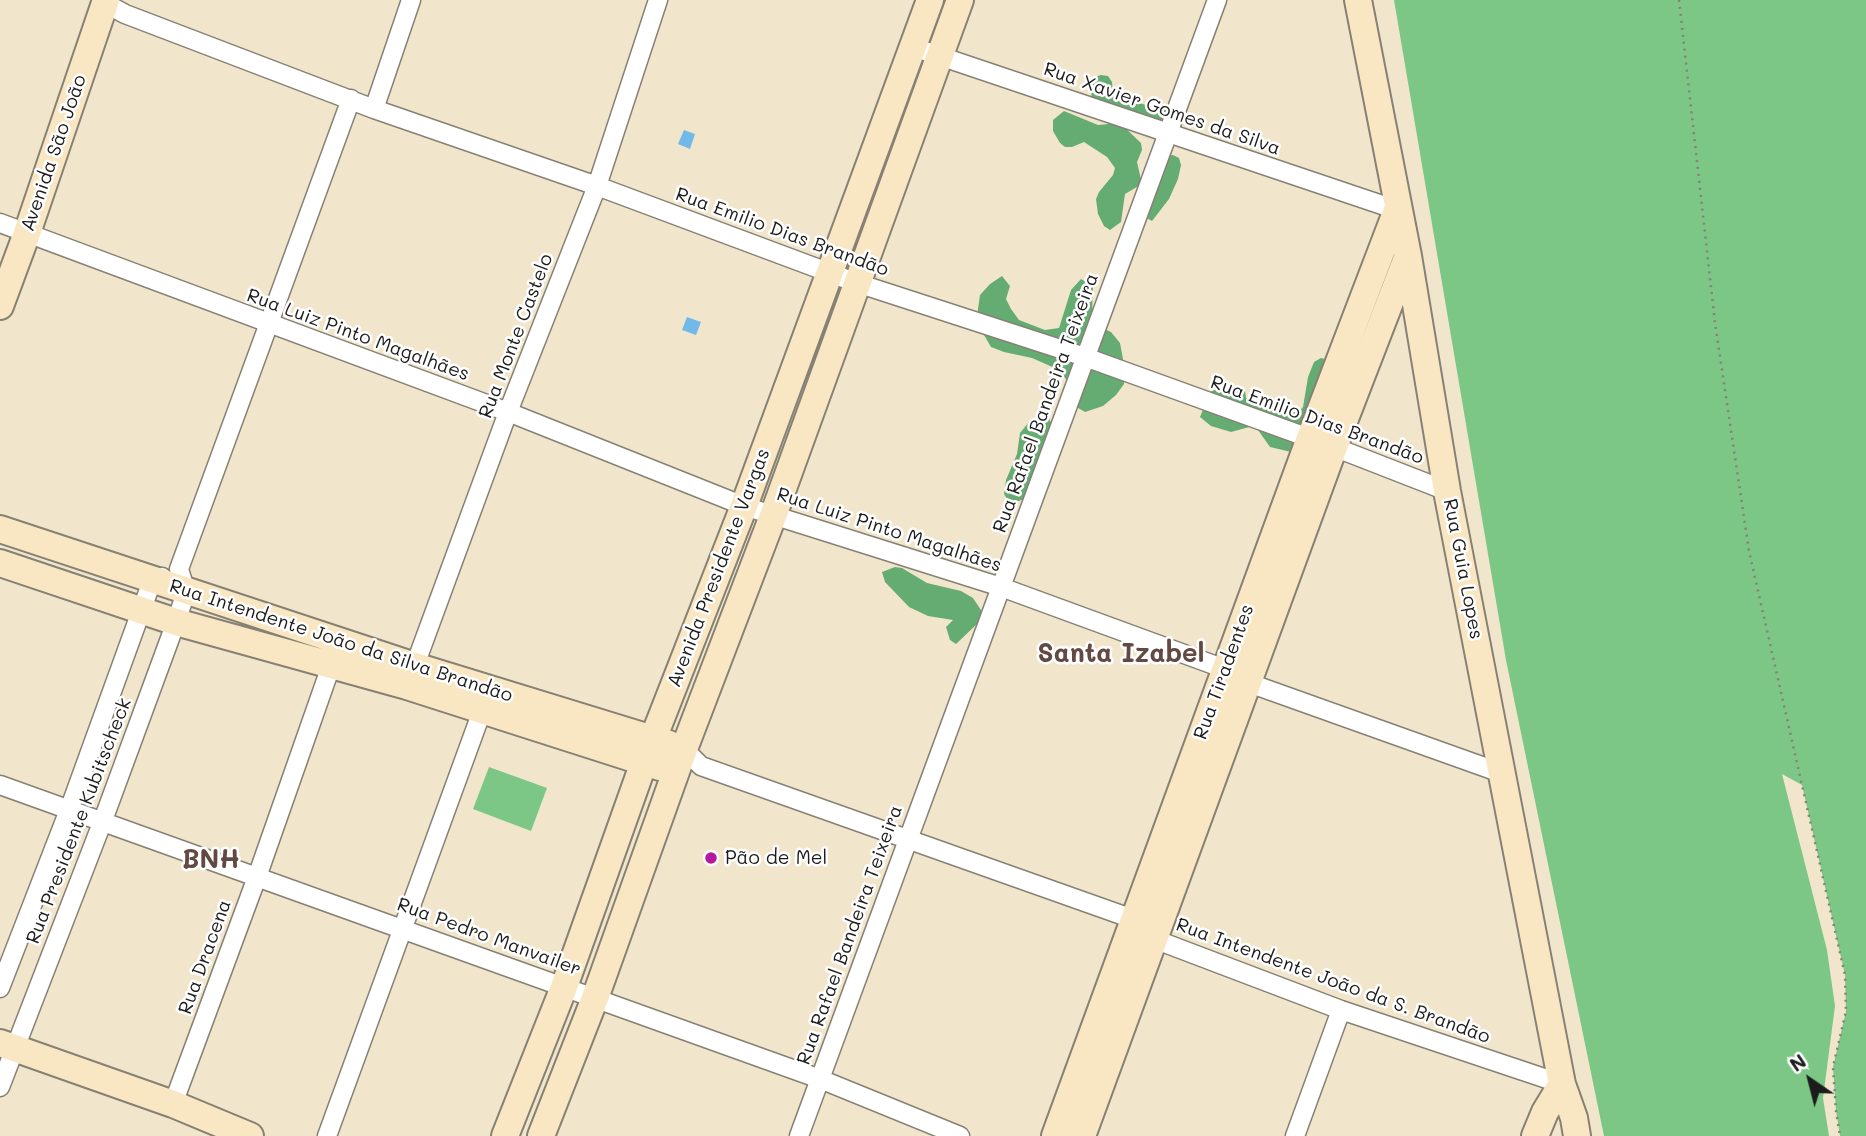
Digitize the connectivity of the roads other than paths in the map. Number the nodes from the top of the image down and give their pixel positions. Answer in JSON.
{"nodes":[{"id":1,"x":411,"y":0,"type":"edge"},
{"id":2,"x":659,"y":0,"type":"edge"},
{"id":3,"x":930,"y":0,"type":"edge"},
{"id":4,"x":960,"y":0,"type":"edge"},
{"id":5,"x":1217,"y":0,"type":"edge"},
{"id":6,"x":1358,"y":0,"type":"edge"},
{"id":7,"x":106,"y":2,"type":"edge"},
{"id":8,"x":913,"y":47,"type":"junction"},
{"id":9,"x":940,"y":57,"type":"junction"},
{"id":10,"x":351,"y":99,"type":"junction"},
{"id":11,"x":374,"y":109,"type":"junction"},
{"id":12,"x":1167,"y":133,"type":"junction"},
{"id":13,"x":597,"y":186,"type":"junction"},
{"id":14,"x":1397,"y":210,"type":"junction"},
{"id":15,"x":0,"y":223,"type":"edge"},
{"id":16,"x":27,"y":233,"type":"junction"},
{"id":17,"x":1408,"y":256,"type":"junction"},
{"id":18,"x":829,"y":273,"type":"junction"},
{"id":19,"x":857,"y":283,"type":"junction"},
{"id":20,"x":0,"y":306,"type":"edge"},
{"id":21,"x":270,"y":324,"type":"junction"},
{"id":22,"x":1085,"y":357,"type":"junction"},
{"id":23,"x":508,"y":412,"type":"junction"},
{"id":24,"x":1322,"y":443,"type":"junction"},
{"id":25,"x":1447,"y":491,"type":"junction"},
{"id":26,"x":744,"y":506,"type":"junction"},
{"id":27,"x":773,"y":516,"type":"junction"},
{"id":28,"x":0,"y":529,"type":"edge"},
{"id":29,"x":0,"y":563,"type":"edge"},
{"id":30,"x":183,"y":580,"type":"junction"},
{"id":31,"x":152,"y":581,"type":"junction"},
{"id":32,"x":1001,"y":587,"type":"junction"},
{"id":33,"x":142,"y":611,"type":"junction"},
{"id":34,"x":176,"y":622,"type":"junction"},
{"id":35,"x":331,"y":666,"type":"junction"},
{"id":36,"x":1225,"y":669,"type":"junction"},
{"id":37,"x":411,"y":676,"type":"junction"},
{"id":38,"x":1249,"y":682,"type":"junction"},
{"id":39,"x":482,"y":711,"type":"junction"},
{"id":40,"x":649,"y":750,"type":"junction"},
{"id":41,"x":687,"y":762,"type":"junction"},
{"id":42,"x":1504,"y":774,"type":"junction"},
{"id":43,"x":0,"y":785,"type":"edge"},
{"id":44,"x":69,"y":810,"type":"junction"},
{"id":45,"x":103,"y":823,"type":"junction"},
{"id":46,"x":907,"y":841,"type":"junction"},
{"id":47,"x":257,"y":877,"type":"junction"},
{"id":48,"x":1133,"y":919,"type":"junction"},
{"id":49,"x":403,"y":929,"type":"junction"},
{"id":50,"x":1154,"y":939,"type":"junction"},
{"id":51,"x":564,"y":987,"type":"junction"},
{"id":52,"x":0,"y":988,"type":"edge"},
{"id":53,"x":595,"y":998,"type":"junction"},
{"id":54,"x":1341,"y":1010,"type":"junction"},
{"id":55,"x":8,"y":1046,"type":"edge"},
{"id":56,"x":820,"y":1079,"type":"junction"},
{"id":57,"x":1562,"y":1084,"type":"junction"},
{"id":58,"x":0,"y":1087,"type":"edge"},
{"id":59,"x":173,"y":1104,"type":"junction"},
{"id":60,"x":1573,"y":1130,"type":"edge"},
{"id":61,"x":250,"y":1136,"type":"edge"},
{"id":62,"x":327,"y":1136,"type":"edge"},
{"id":63,"x":505,"y":1136,"type":"edge"},
{"id":64,"x":541,"y":1136,"type":"edge"},
{"id":65,"x":799,"y":1136,"type":"edge"},
{"id":66,"x":960,"y":1136,"type":"edge"},
{"id":67,"x":1055,"y":1136,"type":"edge"},
{"id":68,"x":1082,"y":1136,"type":"edge"},
{"id":69,"x":1295,"y":1136,"type":"edge"},
{"id":70,"x":1535,"y":1136,"type":"edge"}],
"edges":[{"from":1,"to":11,"type":"street"},
{"from":2,"to":13,"type":"street","name":"Rua Monte Castelo"},
{"from":3,"to":8,"type":"main road","name":"Avenida Presidente Vargas"},
{"from":4,"to":9,"type":"main road","name":"Avenida Presidente Vargas"},
{"from":5,"to":12,"type":"street","name":"Rua Rafael Bandeira Teixeira"},
{"from":6,"to":14,"type":"main road","name":"Rua Guia Lopes"},
{"from":7,"to":10,"type":"street","name":"Rua Emilio Dias Brandão"},
{"from":7,"to":16,"type":"main road","name":"Avenida São João"},
{"from":8,"to":9,"type":"street","name":"Rua Xavier Gomes da Silva"},
{"from":8,"to":18,"type":"main road","name":"Avenida Presidente Vargas"},
{"from":9,"to":12,"type":"street","name":"Rua Xavier Gomes da Silva"},
{"from":9,"to":19,"type":"main road","name":"Avenida Presidente Vargas"},
{"from":10,"to":11,"type":"street","name":"Rua Emilio Dias Brandão"},
{"from":10,"to":21,"type":"street","name":"Rua Presidente Kubitscheck"},
{"from":11,"to":13,"type":"street","name":"Rua Emilio Dias Brandão"},
{"from":12,"to":14,"type":"street","name":"Rua Xavier Gomes da Silva"},
{"from":12,"to":22,"type":"street","name":"Rua Rafael Bandeira Teixeira"},
{"from":13,"to":18,"type":"street","name":"Rua Emilio Dias Brandão"},
{"from":13,"to":23,"type":"street","name":"Rua Monte Castelo"},
{"from":14,"to":17,"type":"main road","name":"Rua Guia Lopes"},
{"from":14,"to":24,"type":"main road","name":"Rua Tiradentes"},
{"from":15,"to":16,"type":"street","name":"Rua Luiz Pinto Magalhães"},
{"from":16,"to":20,"type":"main road","name":"Avenida São João"},
{"from":16,"to":21,"type":"street","name":"Rua Luiz Pinto Magalhães"},
{"from":17,"to":24,"type":"main road","name":"Rua Tiradentes"},
{"from":17,"to":25,"type":"main road","name":"Rua Guia Lopes"},
{"from":18,"to":19,"type":"street","name":"Rua Emilio Dias Brandão"},
{"from":18,"to":26,"type":"main road","name":"Avenida Presidente Vargas"},
{"from":19,"to":22,"type":"street","name":"Rua Emilio Dias Brandão"},
{"from":19,"to":27,"type":"main road","name":"Avenida Presidente Vargas"},
{"from":21,"to":23,"type":"street","name":"Rua Luiz Pinto Magalhães"},
{"from":21,"to":30,"type":"street","name":"Rua Presidente Kubitscheck"},
{"from":22,"to":24,"type":"street","name":"Rua Emilio Dias Brandão"},
{"from":22,"to":32,"type":"street","name":"Rua Rafael Bandeira Teixeira"},
{"from":23,"to":26,"type":"street","name":"Rua Luiz Pinto Magalhães"},
{"from":23,"to":37,"type":"street","name":"Rua Monte Castelo"},
{"from":24,"to":25,"type":"street","name":"Rua Emilio Dias Brandão"},
{"from":24,"to":36,"type":"main road","name":"Rua Tiradentes"},
{"from":24,"to":38,"type":"main road","name":"Rua Tiradentes"},
{"from":25,"to":42,"type":"main road","name":"Rua Guia Lopes"},
{"from":26,"to":27,"type":"street","name":"Rua Luiz Pinto Magalhães"},
{"from":26,"to":40,"type":"main road","name":"Avenida Presidente Vargas"},
{"from":27,"to":32,"type":"street","name":"Rua Luiz Pinto Magalhães"},
{"from":27,"to":41,"type":"main road","name":"Avenida Presidente Vargas"},
{"from":28,"to":31,"type":"main road","name":"Rua Intendente João da Silva Brandão"},
{"from":29,"to":33,"type":"main road","name":"Rua Intendente João da Silva Brandão"},
{"from":30,"to":31,"type":"main road","name":"Rua Intendente João da Silva Brandão"},
{"from":30,"to":34,"type":"street","name":"Rua Presidente Kubitscheck"},
{"from":30,"to":37,"type":"main road","name":"Rua Intendente João da Silva Brandão"},
{"from":31,"to":33,"type":"street","name":"Rua Presidente Kubitscheck"},
{"from":32,"to":36,"type":"street","name":"Rua Luiz Pinto Magalhães"},
{"from":32,"to":46,"type":"street","name":"Rua Rafael Bandeira Teixeira"},
{"from":33,"to":34,"type":"main road","name":"Rua Intendente João da Silva Brandão"},
{"from":33,"to":44,"type":"street","name":"Rua Presidente Kubitscheck"},
{"from":34,"to":35,"type":"main road","name":"Rua Intendente João da Silva Brandão"},
{"from":34,"to":45,"type":"street","name":"Rua Presidente Kubitscheck"},
{"from":35,"to":37,"type":"main road","name":"Rua Intendente João da Silva Brandão"},
{"from":35,"to":47,"type":"street","name":"Rua Dracena"},
{"from":36,"to":38,"type":"street","name":"Rua Luiz Pinto Magalhães"},
{"from":36,"to":48,"type":"main road","name":"Rua Tiradentes"},
{"from":37,"to":39,"type":"main road","name":"Rua Intendente João da Silva Brandão"},
{"from":37,"to":40,"type":"main road","name":"Rua Intendente João da Silva Brandão"},
{"from":38,"to":42,"type":"street","name":"Rua Luiz Pinto Magalhães"},
{"from":38,"to":50,"type":"main road","name":"Rua Tiradentes"},
{"from":39,"to":40,"type":"main road","name":"Rua Intendente João da Silva Brandão"},
{"from":39,"to":49,"type":"street"},
{"from":40,"to":41,"type":"main road","name":"Rua Intendente João da Silva Brandão"},
{"from":40,"to":51,"type":"main road","name":"Avenida Presidente Vargas"},
{"from":41,"to":46,"type":"street","name":"Rua Intendente João da S. Brandão"},
{"from":41,"to":53,"type":"main road","name":"Avenida Presidente Vargas"},
{"from":42,"to":57,"type":"main road","name":"Rua Guia Lopes"},
{"from":43,"to":44,"type":"street","name":"Rua Pedro Manvailer"},
{"from":44,"to":45,"type":"street","name":"Rua Pedro Manvailer"},
{"from":44,"to":52,"type":"street","name":"Rua Presidente Kubitscheck"},
{"from":45,"to":47,"type":"street","name":"Rua Pedro Manvailer"},
{"from":45,"to":55,"type":"street","name":"Rua Presidente Kubitscheck"},
{"from":46,"to":48,"type":"street","name":"Rua Intendente João da S. Brandão"},
{"from":46,"to":56,"type":"street","name":"Rua Rafael Bandeira Teixeira"},
{"from":47,"to":49,"type":"street","name":"Rua Pedro Manvailer"},
{"from":47,"to":59,"type":"street","name":"Rua Dracena"},
{"from":48,"to":50,"type":"street","name":"Rua Intendente João da S. Brandão"},
{"from":48,"to":67,"type":"main road","name":"Rua Tiradentes"},
{"from":49,"to":51,"type":"street","name":"Rua Pedro Manvailer"},
{"from":49,"to":62,"type":"street"},
{"from":50,"to":54,"type":"street","name":"Rua Intendente João da S. Brandão"},
{"from":50,"to":68,"type":"main road","name":"Rua Tiradentes"},
{"from":51,"to":53,"type":"street","name":"Rua Pedro Manvailer"},
{"from":51,"to":63,"type":"main road","name":"Avenida Presidente Vargas"},
{"from":53,"to":56,"type":"street","name":"Rua Pedro Manvailer"},
{"from":53,"to":64,"type":"main road","name":"Avenida Presidente Vargas"},
{"from":54,"to":57,"type":"street","name":"Rua Intendente João da S. Brandão"},
{"from":54,"to":69,"type":"street"},
{"from":55,"to":58,"type":"street","name":"Rua Presidente Kubitscheck"},
{"from":55,"to":59,"type":"main road"},
{"from":56,"to":65,"type":"street","name":"Rua Rafael Bandeira Teixeira"},
{"from":56,"to":66,"type":"street","name":"Rua Pedro Manvailer"},
{"from":57,"to":60,"type":"main road","name":"Rua Guia Lopes"},
{"from":57,"to":70,"type":"main road"},
{"from":59,"to":61,"type":"main road"}]}
